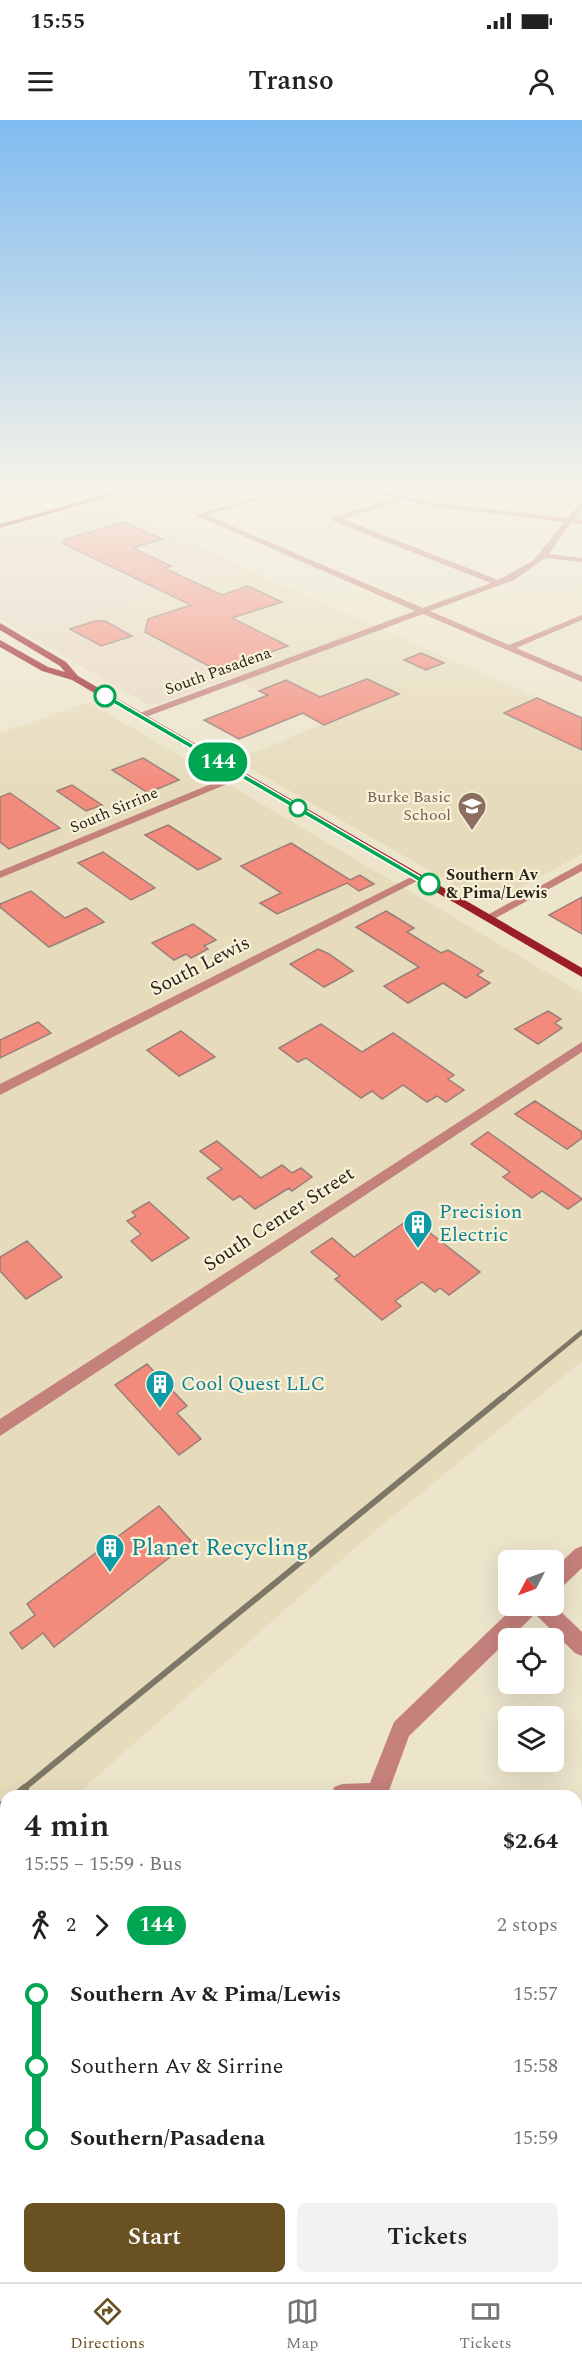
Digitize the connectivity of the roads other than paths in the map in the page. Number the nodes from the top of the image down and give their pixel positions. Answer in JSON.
{"nodes":[{"id":1,"x":371,"y":589,"type":"edge"},
{"id":2,"x":483,"y":589,"type":"edge"},
{"id":3,"x":422,"y":611,"type":"junction"},
{"id":4,"x":582,"y":617,"type":"edge"},
{"id":5,"x":0,"y":626,"type":"edge"},
{"id":6,"x":0,"y":633,"type":"edge"},
{"id":7,"x":0,"y":643,"type":"edge"},
{"id":8,"x":34,"y":646,"type":"junction"},
{"id":9,"x":508,"y":648,"type":"junction"},
{"id":10,"x":75,"y":678,"type":"junction"},
{"id":11,"x":582,"y":679,"type":"edge"},
{"id":12,"x":140,"y":716,"type":"junction"},
{"id":13,"x":240,"y":775,"type":"junction"},
{"id":14,"x":582,"y":866,"type":"edge"},
{"id":15,"x":0,"y":875,"type":"edge"},
{"id":16,"x":417,"y":877,"type":"junction"},
{"id":17,"x":488,"y":918,"type":"junction"},
{"id":18,"x":582,"y":973,"type":"edge"},
{"id":19,"x":582,"y":1046,"type":"edge"},
{"id":20,"x":0,"y":1090,"type":"edge"},
{"id":21,"x":0,"y":1428,"type":"edge"},
{"id":22,"x":582,"y":1555,"type":"edge"},
{"id":23,"x":564,"y":1572,"type":"edge"},
{"id":24,"x":519,"y":1616,"type":"edge"},
{"id":25,"x":551,"y":1616,"type":"edge"},
{"id":26,"x":582,"y":1646,"type":"edge"},
{"id":27,"x":380,"y":1790,"type":"edge"}],
"edges":[{"from":1,"to":3,"type":"street"},
{"from":2,"to":3,"type":"street","name":"South Pasadena"},
{"from":3,"to":9,"type":"street"},
{"from":3,"to":12,"type":"street","name":"South Pasadena"},
{"from":4,"to":9,"type":"street"},
{"from":5,"to":8,"type":"main road"},
{"from":6,"to":8,"type":"main road"},
{"from":7,"to":10,"type":"main road"},
{"from":8,"to":10,"type":"main road"},
{"from":9,"to":11,"type":"street"},
{"from":10,"to":12,"type":"main road"},
{"from":12,"to":13,"type":"main road"},
{"from":13,"to":15,"type":"street","name":"South Sirrine"},
{"from":13,"to":16,"type":"main road"},
{"from":14,"to":17,"type":"street"},
{"from":16,"to":17,"type":"main road"},
{"from":16,"to":20,"type":"street","name":"South Lewis"},
{"from":17,"to":18,"type":"main road"},
{"from":19,"to":21,"type":"street","name":"South Center Street"},
{"from":22,"to":23,"type":"street"},
{"from":24,"to":27,"type":"street"},
{"from":25,"to":26,"type":"street"}]}
